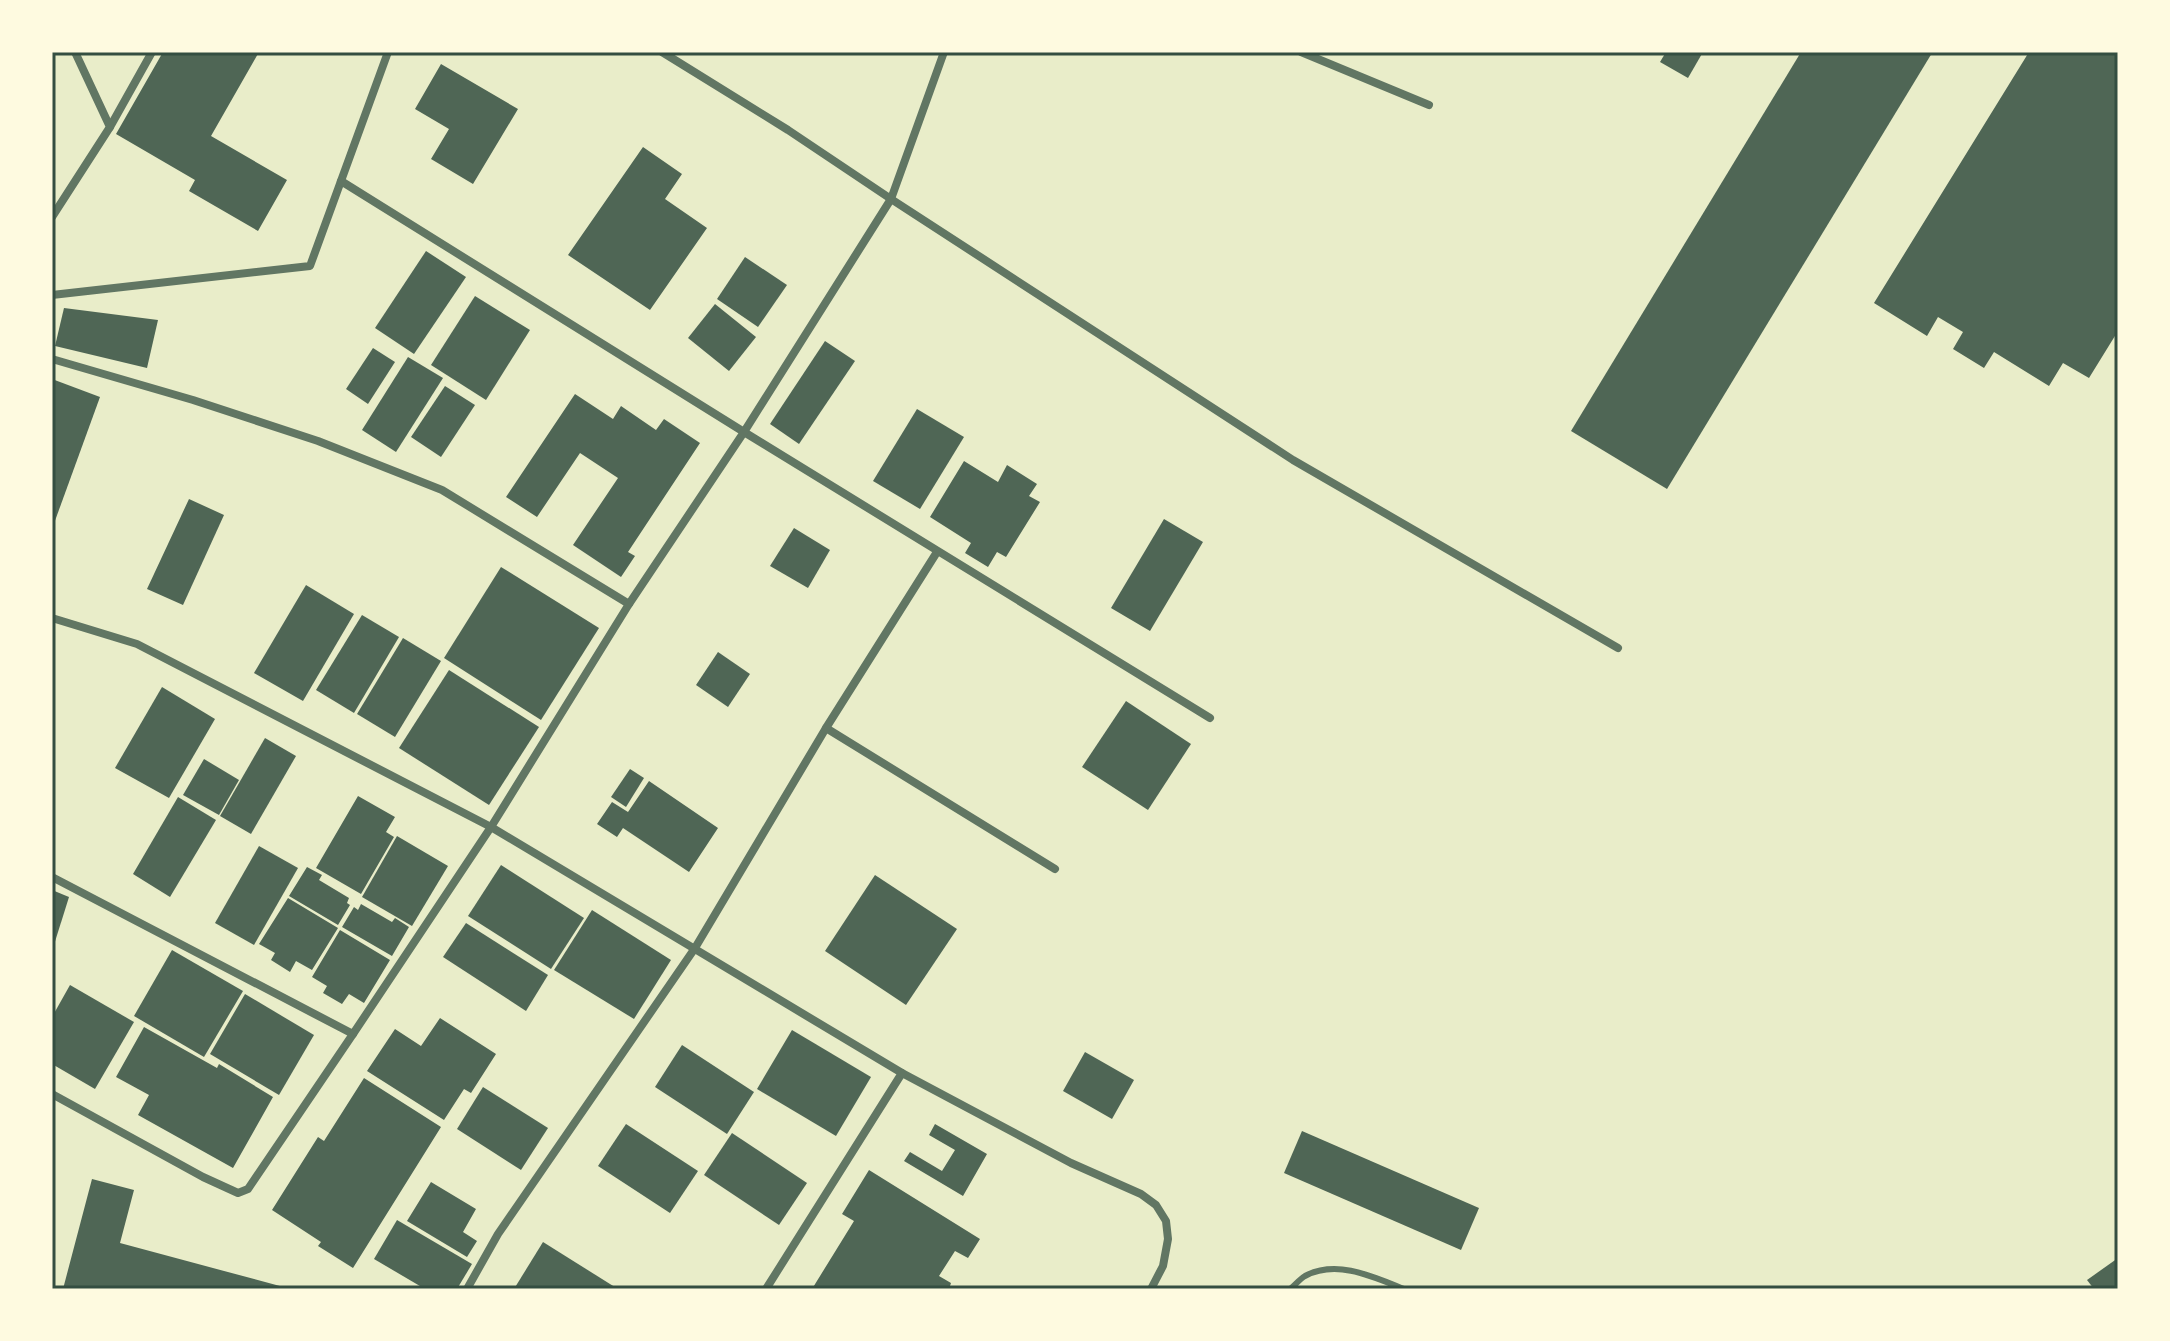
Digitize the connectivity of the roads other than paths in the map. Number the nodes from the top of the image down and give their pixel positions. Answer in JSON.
{"nodes":[{"id":1,"x":75,"y":52,"type":"edge"},
{"id":2,"x":152,"y":52,"type":"edge"},
{"id":3,"x":388,"y":52,"type":"edge"},
{"id":4,"x":662,"y":52,"type":"edge"},
{"id":5,"x":944,"y":52,"type":"edge"},
{"id":6,"x":1301,"y":52,"type":"edge"},
{"id":7,"x":1429,"y":105,"type":"dead end"},
{"id":8,"x":110,"y":127,"type":"junction"},
{"id":9,"x":341,"y":181,"type":"junction"},
{"id":10,"x":891,"y":199,"type":"junction"},
{"id":11,"x":52,"y":217,"type":"edge"},
{"id":12,"x":52,"y":295,"type":"edge"},
{"id":13,"x":52,"y":359,"type":"edge"},
{"id":14,"x":744,"y":432,"type":"junction"},
{"id":15,"x":937,"y":552,"type":"junction"},
{"id":16,"x":629,"y":604,"type":"junction"},
{"id":17,"x":52,"y":618,"type":"edge"},
{"id":18,"x":1618,"y":648,"type":"dead end"},
{"id":19,"x":1210,"y":718,"type":"dead end"},
{"id":20,"x":826,"y":728,"type":"junction"},
{"id":21,"x":491,"y":827,"type":"junction"},
{"id":22,"x":1055,"y":869,"type":"dead end"},
{"id":23,"x":52,"y":877,"type":"edge"},
{"id":24,"x":695,"y":948,"type":"junction"},
{"id":25,"x":353,"y":1034,"type":"junction"},
{"id":26,"x":902,"y":1073,"type":"junction"},
{"id":27,"x":52,"y":1094,"type":"edge"},
{"id":28,"x":467,"y":1289,"type":"edge"},
{"id":29,"x":766,"y":1289,"type":"edge"},
{"id":30,"x":1151,"y":1289,"type":"edge"},
{"id":31,"x":1290,"y":1289,"type":"edge"},
{"id":32,"x":1404,"y":1289,"type":"edge"}],
"edges":[{"from":1,"to":8,"type":"street"},
{"from":2,"to":8,"type":"street"},
{"from":3,"to":9,"type":"street"},
{"from":4,"to":10,"type":"street"},
{"from":5,"to":10,"type":"street"},
{"from":6,"to":7,"type":"street"},
{"from":8,"to":11,"type":"street"},
{"from":9,"to":12,"type":"street"},
{"from":9,"to":14,"type":"street"},
{"from":10,"to":14,"type":"street"},
{"from":10,"to":18,"type":"street"},
{"from":13,"to":16,"type":"street"},
{"from":14,"to":15,"type":"street"},
{"from":14,"to":16,"type":"street"},
{"from":15,"to":19,"type":"street"},
{"from":15,"to":20,"type":"street"},
{"from":16,"to":21,"type":"street"},
{"from":17,"to":21,"type":"street"},
{"from":20,"to":22,"type":"street"},
{"from":20,"to":24,"type":"street"},
{"from":21,"to":24,"type":"street"},
{"from":21,"to":25,"type":"street"},
{"from":23,"to":25,"type":"street"},
{"from":24,"to":26,"type":"street"},
{"from":24,"to":28,"type":"street"},
{"from":25,"to":27,"type":"street"},
{"from":26,"to":29,"type":"street"},
{"from":26,"to":30,"type":"street"},
{"from":31,"to":32,"type":"lane"}]}
